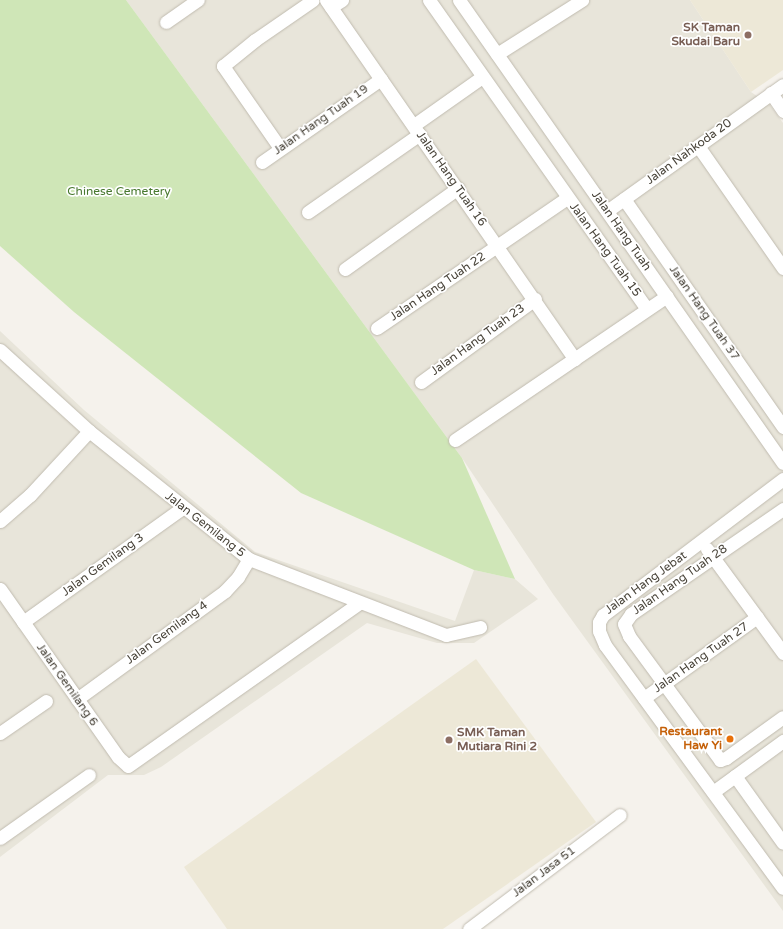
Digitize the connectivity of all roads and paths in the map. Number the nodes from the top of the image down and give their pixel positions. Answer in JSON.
{"nodes":[{"id":1,"x":198,"y":0,"type":"edge"},
{"id":2,"x":314,"y":0,"type":"edge"},
{"id":3,"x":429,"y":0,"type":"edge"},
{"id":4,"x":459,"y":0,"type":"edge"},
{"id":5,"x":582,"y":0,"type":"edge"},
{"id":6,"x":333,"y":2,"type":"edge"},
{"id":7,"x":166,"y":22,"type":"dead end"},
{"id":8,"x":497,"y":54,"type":"junction"},
{"id":9,"x":482,"y":77,"type":"junction"},
{"id":10,"x":381,"y":79,"type":"junction"},
{"id":11,"x":783,"y":84,"type":"edge"},
{"id":12,"x":771,"y":93,"type":"junction"},
{"id":13,"x":783,"y":111,"type":"edge"},
{"id":14,"x":417,"y":129,"type":"junction"},
{"id":15,"x":698,"y":146,"type":"junction"},
{"id":16,"x":280,"y":148,"type":"junction"},
{"id":17,"x":262,"y":162,"type":"dead end"},
{"id":18,"x":458,"y":188,"type":"junction"},
{"id":19,"x":566,"y":198,"type":"junction"},
{"id":20,"x":624,"y":199,"type":"junction"},
{"id":21,"x":607,"y":211,"type":"junction"},
{"id":22,"x":308,"y":212,"type":"dead end"},
{"id":23,"x":498,"y":246,"type":"junction"},
{"id":24,"x":783,"y":268,"type":"edge"},
{"id":25,"x":345,"y":269,"type":"dead end"},
{"id":26,"x":666,"y":296,"type":"junction"},
{"id":27,"x":535,"y":299,"type":"junction"},
{"id":28,"x":647,"y":309,"type":"junction"},
{"id":29,"x":377,"y":328,"type":"dead end"},
{"id":30,"x":0,"y":350,"type":"edge"},
{"id":31,"x":575,"y":359,"type":"junction"},
{"id":32,"x":421,"y":382,"type":"dead end"},
{"id":33,"x":783,"y":427,"type":"edge"},
{"id":34,"x":89,"y":431,"type":"junction"},
{"id":35,"x":455,"y":440,"type":"dead end"},
{"id":36,"x":783,"y":463,"type":"edge"},
{"id":37,"x":783,"y":479,"type":"edge"},
{"id":38,"x":182,"y":508,"type":"junction"},
{"id":39,"x":783,"y":508,"type":"edge"},
{"id":40,"x":0,"y":521,"type":"edge"},
{"id":41,"x":702,"y":542,"type":"junction"},
{"id":42,"x":713,"y":556,"type":"junction"},
{"id":43,"x":249,"y":559,"type":"junction"},
{"id":44,"x":0,"y":589,"type":"edge"},
{"id":45,"x":359,"y":603,"type":"junction"},
{"id":46,"x":757,"y":617,"type":"junction"},
{"id":47,"x":23,"y":622,"type":"junction"},
{"id":48,"x":480,"y":627,"type":"dead end"},
{"id":49,"x":783,"y":653,"type":"edge"},
{"id":50,"x":664,"y":683,"type":"junction"},
{"id":51,"x":644,"y":698,"type":"junction"},
{"id":52,"x":77,"y":699,"type":"junction"},
{"id":53,"x":46,"y":701,"type":"dead end"},
{"id":54,"x":783,"y":717,"type":"edge"},
{"id":55,"x":0,"y":733,"type":"edge"},
{"id":56,"x":783,"y":741,"type":"edge"},
{"id":57,"x":89,"y":775,"type":"dead end"},
{"id":58,"x":735,"y":776,"type":"junction"},
{"id":59,"x":713,"y":792,"type":"junction"},
{"id":60,"x":620,"y":815,"type":"dead end"},
{"id":61,"x":0,"y":838,"type":"edge"},
{"id":62,"x":783,"y":843,"type":"edge"},
{"id":63,"x":783,"y":888,"type":"edge"},
{"id":64,"x":469,"y":929,"type":"edge"}],
"edges":[{"from":1,"to":7,"type":"street"},
{"from":2,"to":16,"type":"street"},
{"from":3,"to":9,"type":"street","name":"Jalan Hang Tuah 15"},
{"from":4,"to":8,"type":"street","name":"Jalan Hang Tuah"},
{"from":5,"to":8,"type":"street"},
{"from":6,"to":10,"type":"street","name":"Jalan Hang Tuah 16"},
{"from":8,"to":21,"type":"street","name":"Jalan Hang Tuah"},
{"from":9,"to":14,"type":"street"},
{"from":9,"to":19,"type":"street","name":"Jalan Hang Tuah 15"},
{"from":10,"to":14,"type":"street","name":"Jalan Hang Tuah 16"},
{"from":10,"to":16,"type":"street","name":"Jalan Hang Tuah 19"},
{"from":11,"to":12,"type":"street","name":"Jalan Nahkoda 20"},
{"from":12,"to":13,"type":"street"},
{"from":12,"to":15,"type":"street","name":"Jalan Nahkoda 20"},
{"from":14,"to":18,"type":"street","name":"Jalan Hang Tuah 16"},
{"from":14,"to":22,"type":"street"},
{"from":15,"to":20,"type":"street","name":"Jalan Nahkoda 20"},
{"from":15,"to":24,"type":"street"},
{"from":16,"to":17,"type":"street","name":"Jalan Hang Tuah 19"},
{"from":18,"to":23,"type":"street","name":"Jalan Hang Tuah 16"},
{"from":18,"to":25,"type":"street"},
{"from":19,"to":23,"type":"street","name":"Jalan Hang Tuah 22"},
{"from":19,"to":28,"type":"street","name":"Jalan Hang Tuah 15"},
{"from":20,"to":21,"type":"street","name":"Jalan Nahkoda 20"},
{"from":20,"to":33,"type":"street","name":"Jalan Hang Tuah 37"},
{"from":21,"to":26,"type":"street","name":"Jalan Hang Tuah"},
{"from":23,"to":27,"type":"street","name":"Jalan Hang Tuah 16"},
{"from":23,"to":29,"type":"street","name":"Jalan Hang Tuah 22"},
{"from":26,"to":28,"type":"street"},
{"from":26,"to":36,"type":"street","name":"Jalan Hang Tuah"},
{"from":27,"to":31,"type":"street","name":"Jalan Hang Tuah 16"},
{"from":27,"to":32,"type":"street","name":"Jalan Hang Tuah 23"},
{"from":28,"to":31,"type":"street","name":"Jalan Hang Tuah 15"},
{"from":30,"to":34,"type":"street","name":"Jalan Gemilang 5"},
{"from":31,"to":35,"type":"street","name":"Jalan Hang Tuah 15"},
{"from":34,"to":38,"type":"street","name":"Jalan Gemilang 5"},
{"from":34,"to":40,"type":"street"},
{"from":37,"to":41,"type":"street","name":"Jalan Hang Jebat"},
{"from":38,"to":43,"type":"street","name":"Jalan Gemilang 5"},
{"from":38,"to":47,"type":"street","name":"Jalan Gemilang 3"},
{"from":39,"to":42,"type":"street","name":"Jalan Hang Tuah 28"},
{"from":41,"to":42,"type":"street"},
{"from":41,"to":51,"type":"street","name":"Jalan Hang Jebat"},
{"from":42,"to":46,"type":"street"},
{"from":42,"to":50,"type":"street","name":"Jalan Hang Tuah 28"},
{"from":43,"to":45,"type":"street","name":"Jalan Gemilang 5"},
{"from":43,"to":52,"type":"street","name":"Jalan Gemilang 4"},
{"from":44,"to":47,"type":"street","name":"Jalan Gemilang 6"},
{"from":45,"to":48,"type":"street","name":"Jalan Gemilang 5"},
{"from":45,"to":52,"type":"street","name":"Jalan Gemilang 6"},
{"from":46,"to":49,"type":"street"},
{"from":46,"to":50,"type":"street","name":"Jalan Hang Tuah 27"},
{"from":47,"to":52,"type":"street","name":"Jalan Gemilang 6"},
{"from":50,"to":51,"type":"street","name":"Jalan Hang Tuah 27"},
{"from":50,"to":54,"type":"street","name":"Jalan Hang Tuah 28"},
{"from":51,"to":59,"type":"street","name":"Jalan Hang Jebat"},
{"from":53,"to":55,"type":"street"},
{"from":56,"to":58,"type":"street"},
{"from":57,"to":61,"type":"street"},
{"from":58,"to":59,"type":"street"},
{"from":58,"to":62,"type":"street"},
{"from":59,"to":63,"type":"street","name":"Jalan Hang Jebat"},
{"from":60,"to":64,"type":"street","name":"Jalan Jasa 51"}]}
